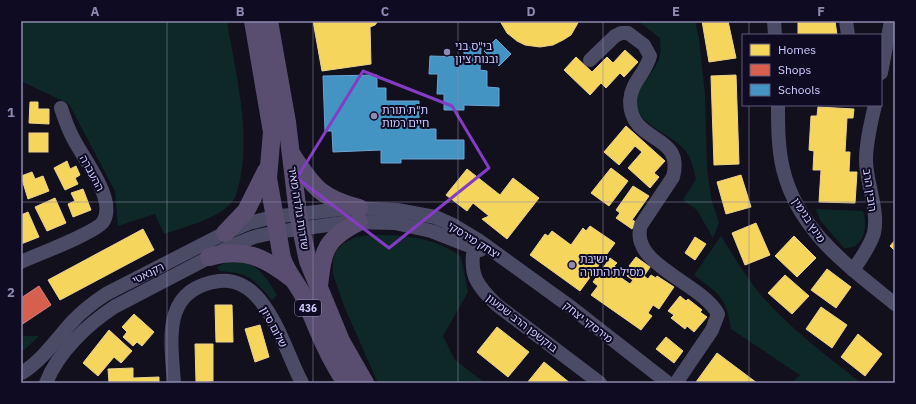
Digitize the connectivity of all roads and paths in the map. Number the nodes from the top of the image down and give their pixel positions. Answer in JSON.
{"nodes":[{"id":1,"x":253,"y":21,"type":"edge"},
{"id":2,"x":269,"y":21,"type":"edge"},
{"id":3,"x":774,"y":21,"type":"edge"},
{"id":4,"x":846,"y":21,"type":"edge"},
{"id":5,"x":891,"y":21,"type":"edge"},
{"id":6,"x":776,"y":34,"type":"edge"},
{"id":7,"x":848,"y":34,"type":"edge"},
{"id":8,"x":590,"y":60,"type":"dead end"},
{"id":9,"x":882,"y":68,"type":"edge"},
{"id":10,"x":778,"y":106,"type":"edge"},
{"id":11,"x":875,"y":106,"type":"edge"},
{"id":12,"x":61,"y":108,"type":"dead end"},
{"id":13,"x":291,"y":154,"type":"junction"},
{"id":14,"x":268,"y":164,"type":"junction"},
{"id":15,"x":359,"y":215,"type":"junction"},
{"id":16,"x":300,"y":221,"type":"junction"},
{"id":17,"x":275,"y":224,"type":"junction"},
{"id":18,"x":225,"y":233,"type":"junction"},
{"id":19,"x":474,"y":247,"type":"junction"},
{"id":20,"x":209,"y":257,"type":"junction"},
{"id":21,"x":508,"y":261,"type":"junction"},
{"id":22,"x":21,"y":262,"type":"edge"},
{"id":23,"x":853,"y":270,"type":"junction"},
{"id":24,"x":291,"y":278,"type":"junction"},
{"id":25,"x":319,"y":286,"type":"junction"},
{"id":26,"x":895,"y":304,"type":"edge"},
{"id":27,"x":21,"y":373,"type":"edge"},
{"id":28,"x":43,"y":383,"type":"edge"},
{"id":29,"x":46,"y":383,"type":"edge"},
{"id":30,"x":174,"y":383,"type":"edge"},
{"id":31,"x":302,"y":383,"type":"edge"},
{"id":32,"x":346,"y":383,"type":"edge"},
{"id":33,"x":365,"y":383,"type":"edge"},
{"id":34,"x":600,"y":383,"type":"edge"},
{"id":35,"x":668,"y":383,"type":"edge"},
{"id":36,"x":676,"y":383,"type":"edge"}],
"edges":[{"from":1,"to":14,"type":"main road","number":"436"},
{"from":2,"to":13,"type":"main road","name":"שדרות גולדה מאיר","number":"436"},
{"from":3,"to":6,"type":"street"},
{"from":4,"to":7,"type":"street"},
{"from":5,"to":9,"type":"street"},
{"from":8,"to":36,"type":"street"},
{"from":10,"to":23,"type":"street","name":"מינץ בנימין"},
{"from":11,"to":23,"type":"street","name":"רובין הרב"},
{"from":12,"to":22,"type":"street","name":"ההעברה"},
{"from":13,"to":15,"type":"main road"},
{"from":13,"to":16,"type":"main road","name":"שדרות גולדה מאיר","number":"436"},
{"from":14,"to":17,"type":"main road","number":"436"},
{"from":14,"to":18,"type":"main road"},
{"from":15,"to":16,"type":"street","name":"יצחק מירסקי"},
{"from":15,"to":19,"type":"street","name":"יצחק מירסקי"},
{"from":15,"to":21,"type":"street","name":"יצחק מירסקי"},
{"from":15,"to":25,"type":"main road"},
{"from":16,"to":17,"type":"street","name":"רקנאטי"},
{"from":16,"to":25,"type":"main road","name":"שדרות גולדה מאיר","number":"436"},
{"from":17,"to":18,"type":"street","name":"רקנאטי"},
{"from":17,"to":20,"type":"street","name":"רקנאטי"},
{"from":17,"to":24,"type":"main road","number":"436"},
{"from":18,"to":27,"type":"street","name":"רקנאטי"},
{"from":19,"to":21,"type":"street","name":"יצחק מירסקי"},
{"from":19,"to":34,"type":"street","name":"בוקשפן הרב שמעון"},
{"from":20,"to":24,"type":"main road"},
{"from":20,"to":29,"type":"street","name":"רקנאטי"},
{"from":21,"to":35,"type":"street","name":"מירסקי יצחק"},
{"from":23,"to":26,"type":"street","name":"מינץ בנימין"},
{"from":24,"to":32,"type":"main road","number":"436"},
{"from":25,"to":33,"type":"main road","name":"שדרות גולדה מאיר","number":"436"},
{"from":27,"to":28,"type":"street"},
{"from":30,"to":31,"type":"street","name":"שלום סיון"}]}
